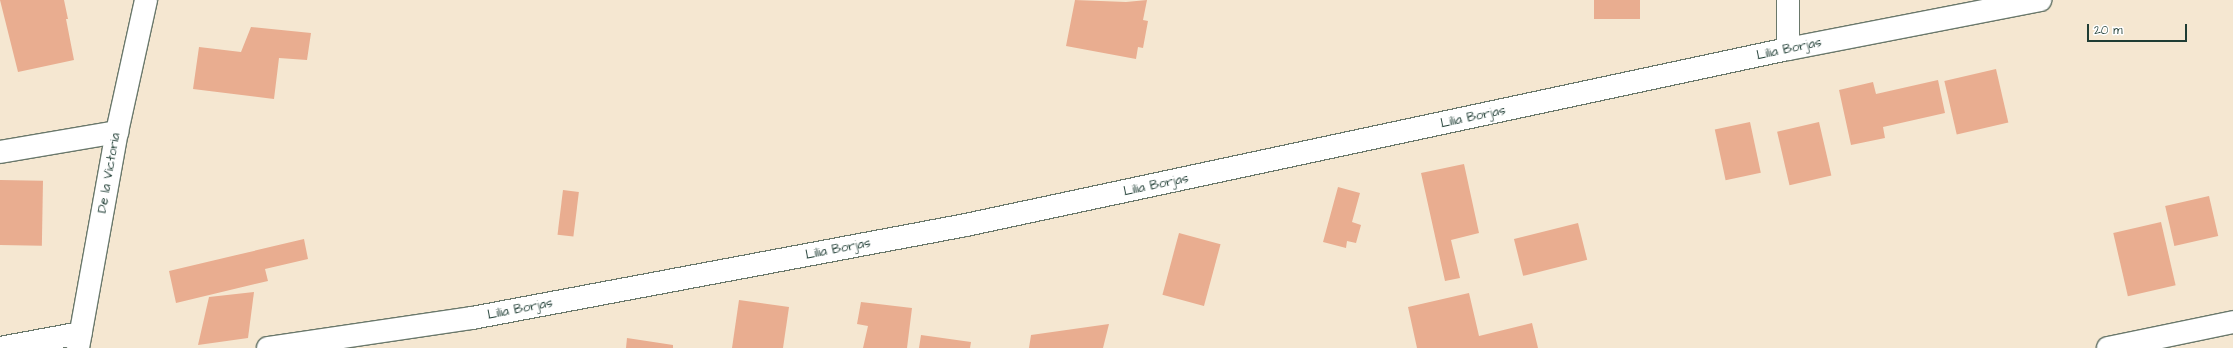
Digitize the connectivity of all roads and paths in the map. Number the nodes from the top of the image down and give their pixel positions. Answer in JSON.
{"nodes":[{"id":1,"x":146,"y":0,"type":"edge"},
{"id":2,"x":1788,"y":0,"type":"edge"},
{"id":3,"x":2040,"y":0,"type":"edge"},
{"id":4,"x":1788,"y":49,"type":"junction"},
{"id":5,"x":117,"y":132,"type":"junction"},
{"id":6,"x":0,"y":152,"type":"edge"},
{"id":7,"x":2233,"y":322,"type":"edge"},
{"id":8,"x":79,"y":340,"type":"edge"},
{"id":9,"x":0,"y":348,"type":"edge"},
{"id":10,"x":268,"y":348,"type":"edge"},
{"id":11,"x":2108,"y":348,"type":"edge"}],
"edges":[{"from":1,"to":5,"type":"street","name":"De la Victoria"},
{"from":2,"to":4,"type":"street"},
{"from":3,"to":4,"type":"street","name":"Lilia Borjas"},
{"from":4,"to":10,"type":"street","name":"Lilia Borjas"},
{"from":5,"to":6,"type":"street"},
{"from":5,"to":8,"type":"street","name":"De la Victoria"},
{"from":7,"to":11,"type":"street"},
{"from":8,"to":9,"type":"street"}]}
